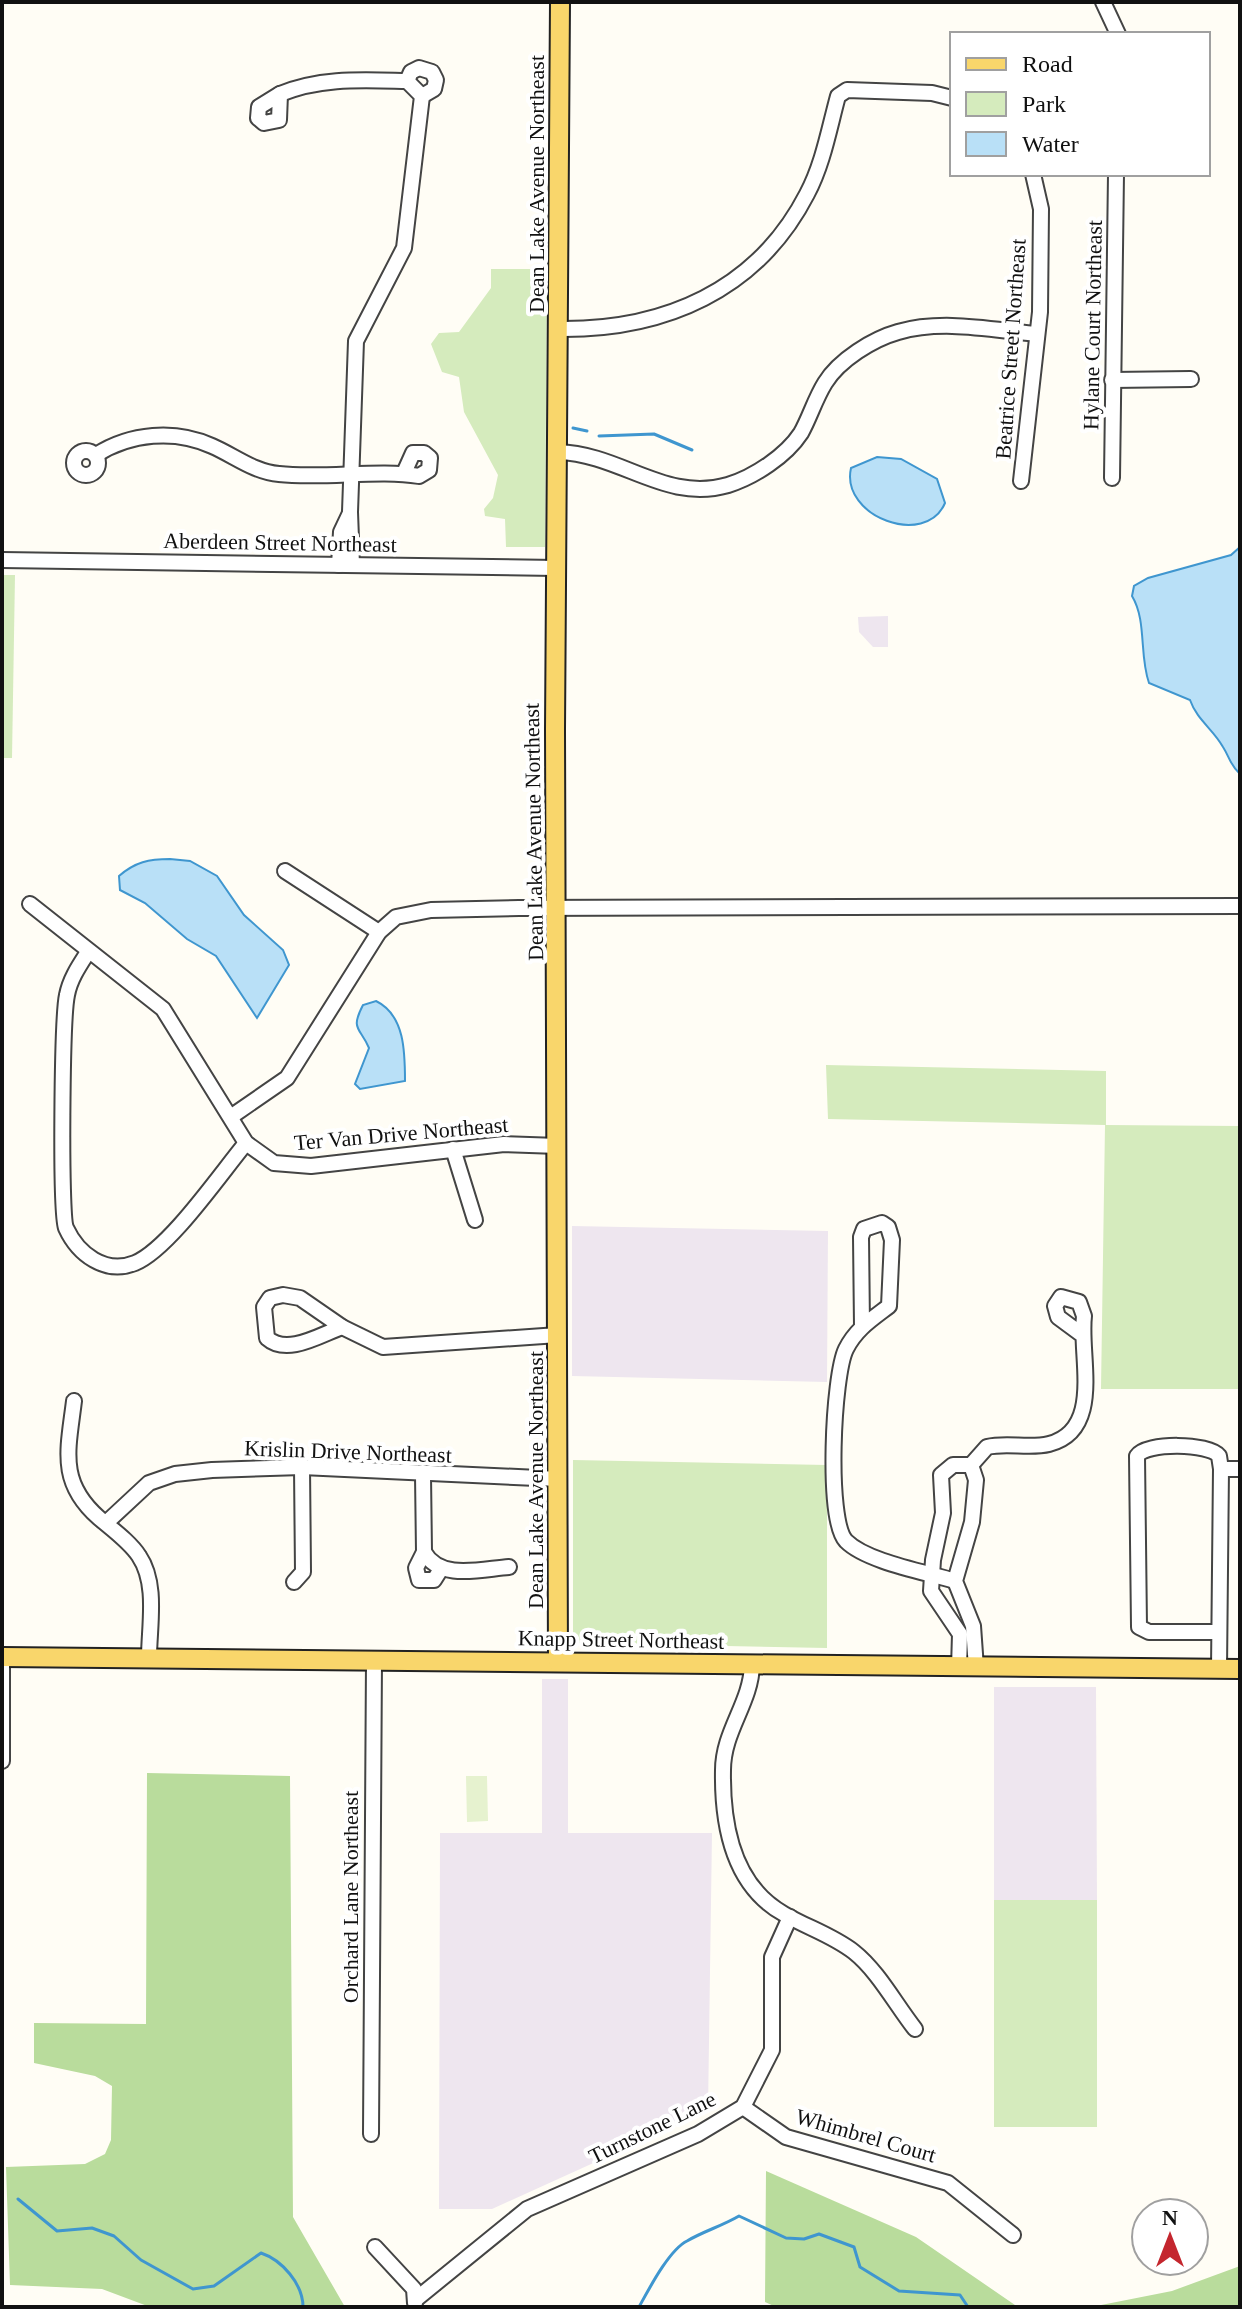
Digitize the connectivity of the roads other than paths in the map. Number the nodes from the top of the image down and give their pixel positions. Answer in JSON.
{"nodes":[{"id":1,"x":560,"y":2,"type":"edge"},
{"id":2,"x":1103,"y":2,"type":"edge"},
{"id":3,"x":1117,"y":32,"type":"edge"},
{"id":4,"x":407,"y":81,"type":"junction"},
{"id":5,"x":280,"y":94,"type":"dead end"},
{"id":6,"x":422,"y":96,"type":"junction"},
{"id":7,"x":950,"y":98,"type":"edge"},
{"id":8,"x":1033,"y":176,"type":"edge"},
{"id":9,"x":1116,"y":176,"type":"edge"},
{"id":10,"x":560,"y":329,"type":"junction"},
{"id":11,"x":1037,"y":334,"type":"junction"},
{"id":12,"x":1191,"y":379,"type":"dead end"},
{"id":13,"x":1112,"y":380,"type":"junction"},
{"id":14,"x":558,"y":452,"type":"junction"},
{"id":15,"x":96,"y":455,"type":"dead end"},
{"id":16,"x":404,"y":473,"type":"dead end"},
{"id":17,"x":352,"y":476,"type":"junction"},
{"id":18,"x":1112,"y":478,"type":"dead end"},
{"id":19,"x":1021,"y":481,"type":"dead end"},
{"id":20,"x":2,"y":560,"type":"edge"},
{"id":21,"x":346,"y":565,"type":"junction"},
{"id":22,"x":556,"y":568,"type":"junction"},
{"id":23,"x":285,"y":871,"type":"dead end"},
{"id":24,"x":30,"y":904,"type":"dead end"},
{"id":25,"x":1240,"y":906,"type":"edge"},
{"id":26,"x":558,"y":909,"type":"junction"},
{"id":27,"x":379,"y":932,"type":"junction"},
{"id":28,"x":88,"y":952,"type":"junction"},
{"id":29,"x":232,"y":1116,"type":"junction"},
{"id":30,"x":246,"y":1143,"type":"junction"},
{"id":31,"x":558,"y":1146,"type":"junction"},
{"id":32,"x":453,"y":1149,"type":"junction"},
{"id":33,"x":475,"y":1220,"type":"dead end"},
{"id":34,"x":862,"y":1326,"type":"junction"},
{"id":35,"x":342,"y":1327,"type":"junction"},
{"id":36,"x":1081,"y":1334,"type":"dead end"},
{"id":37,"x":558,"y":1335,"type":"junction"},
{"id":38,"x":74,"y":1401,"type":"dead end"},
{"id":39,"x":971,"y":1465,"type":"junction"},
{"id":40,"x":302,"y":1467,"type":"junction"},
{"id":41,"x":1221,"y":1469,"type":"junction"},
{"id":42,"x":1240,"y":1469,"type":"edge"},
{"id":43,"x":423,"y":1475,"type":"junction"},
{"id":44,"x":559,"y":1479,"type":"junction"},
{"id":45,"x":106,"y":1523,"type":"junction"},
{"id":46,"x":509,"y":1567,"type":"dead end"},
{"id":47,"x":934,"y":1574,"type":"junction"},
{"id":48,"x":955,"y":1581,"type":"junction"},
{"id":49,"x":294,"y":1582,"type":"dead end"},
{"id":50,"x":1219,"y":1632,"type":"junction"},
{"id":51,"x":2,"y":1657,"type":"edge"},
{"id":52,"x":149,"y":1658,"type":"junction"},
{"id":53,"x":374,"y":1661,"type":"junction"},
{"id":54,"x":558,"y":1662,"type":"junction"},
{"id":55,"x":752,"y":1665,"type":"junction"},
{"id":56,"x":968,"y":1668,"type":"junction"},
{"id":57,"x":1219,"y":1669,"type":"junction"},
{"id":58,"x":1240,"y":1669,"type":"edge"},
{"id":59,"x":2,"y":1761,"type":"edge"},
{"id":60,"x":790,"y":1917,"type":"junction"},
{"id":61,"x":915,"y":2029,"type":"dead end"},
{"id":62,"x":743,"y":2107,"type":"junction"},
{"id":63,"x":371,"y":2134,"type":"dead end"},
{"id":64,"x":1013,"y":2235,"type":"dead end"},
{"id":65,"x":375,"y":2247,"type":"dead end"},
{"id":66,"x":415,"y":2303,"type":"edge"}],
"edges":[{"from":1,"to":10,"type":"main road","name":"Dean Lake Avenue Northeast"},
{"from":2,"to":3,"type":"street"},
{"from":4,"to":5,"type":"street"},
{"from":4,"to":6,"type":"street"},
{"from":4,"to":6,"type":"street"},
{"from":6,"to":17,"type":"street"},
{"from":7,"to":10,"type":"street"},
{"from":8,"to":11,"type":"street","name":"Beatrice Street Northeast"},
{"from":9,"to":13,"type":"street","name":"Hylane Court Northeast"},
{"from":10,"to":14,"type":"main road","name":"Dean Lake Avenue Northeast"},
{"from":11,"to":14,"type":"street"},
{"from":11,"to":19,"type":"street","name":"Beatrice Street Northeast"},
{"from":12,"to":13,"type":"street"},
{"from":13,"to":18,"type":"street","name":"Hylane Court Northeast"},
{"from":14,"to":22,"type":"main road","name":"Dean Lake Avenue Northeast"},
{"from":15,"to":17,"type":"street"},
{"from":16,"to":17,"type":"street"},
{"from":17,"to":21,"type":"street"},
{"from":20,"to":21,"type":"street","name":"Aberdeen Street Northeast"},
{"from":21,"to":22,"type":"street","name":"Aberdeen Street Northeast"},
{"from":22,"to":26,"type":"main road","name":"Dean Lake Avenue Northeast"},
{"from":23,"to":27,"type":"street"},
{"from":24,"to":28,"type":"street"},
{"from":25,"to":26,"type":"street"},
{"from":26,"to":27,"type":"street"},
{"from":26,"to":31,"type":"main road","name":"Dean Lake Avenue Northeast"},
{"from":27,"to":29,"type":"street"},
{"from":28,"to":29,"type":"street"},
{"from":28,"to":30,"type":"street"},
{"from":29,"to":30,"type":"street"},
{"from":30,"to":32,"type":"street","name":"Ter Van Drive Northeast"},
{"from":31,"to":32,"type":"street","name":"Ter Van Drive Northeast"},
{"from":31,"to":37,"type":"main road","name":"Dean Lake Avenue Northeast"},
{"from":32,"to":33,"type":"street"},
{"from":34,"to":34,"type":"street"},
{"from":34,"to":47,"type":"street"},
{"from":35,"to":35,"type":"street"},
{"from":35,"to":37,"type":"street"},
{"from":36,"to":39,"type":"street"},
{"from":37,"to":44,"type":"main road","name":"Dean Lake Avenue Northeast"},
{"from":38,"to":45,"type":"street"},
{"from":39,"to":47,"type":"street"},
{"from":39,"to":48,"type":"street"},
{"from":40,"to":43,"type":"street","name":"Krislin Drive Northeast"},
{"from":40,"to":45,"type":"street","name":"Krislin Drive Northeast"},
{"from":40,"to":49,"type":"street"},
{"from":41,"to":42,"type":"street"},
{"from":41,"to":50,"type":"street"},
{"from":41,"to":50,"type":"street"},
{"from":43,"to":44,"type":"street","name":"Krislin Drive Northeast"},
{"from":43,"to":46,"type":"street"},
{"from":44,"to":54,"type":"main road","name":"Dean Lake Avenue Northeast"},
{"from":45,"to":52,"type":"street"},
{"from":47,"to":48,"type":"street"},
{"from":47,"to":56,"type":"street"},
{"from":48,"to":56,"type":"street"},
{"from":50,"to":57,"type":"street"},
{"from":51,"to":52,"type":"main road","name":"Knapp Street Northeast"},
{"from":51,"to":59,"type":"street"},
{"from":52,"to":53,"type":"main road","name":"Knapp Street Northeast"},
{"from":53,"to":54,"type":"main road","name":"Knapp Street Northeast"},
{"from":53,"to":63,"type":"street","name":"Orchard Lane Northeast"},
{"from":54,"to":55,"type":"main road","name":"Knapp Street Northeast"},
{"from":55,"to":56,"type":"main road","name":"Knapp Street Northeast"},
{"from":55,"to":60,"type":"street"},
{"from":56,"to":57,"type":"main road","name":"Knapp Street Northeast"},
{"from":57,"to":58,"type":"main road","name":"Knapp Street Northeast"},
{"from":60,"to":61,"type":"street"},
{"from":60,"to":62,"type":"street","name":"Turnstone Lane"},
{"from":62,"to":64,"type":"street","name":"Whimbrel Court"},
{"from":62,"to":66,"type":"street","name":"Turnstone Lane"},
{"from":65,"to":66,"type":"street"}]}
